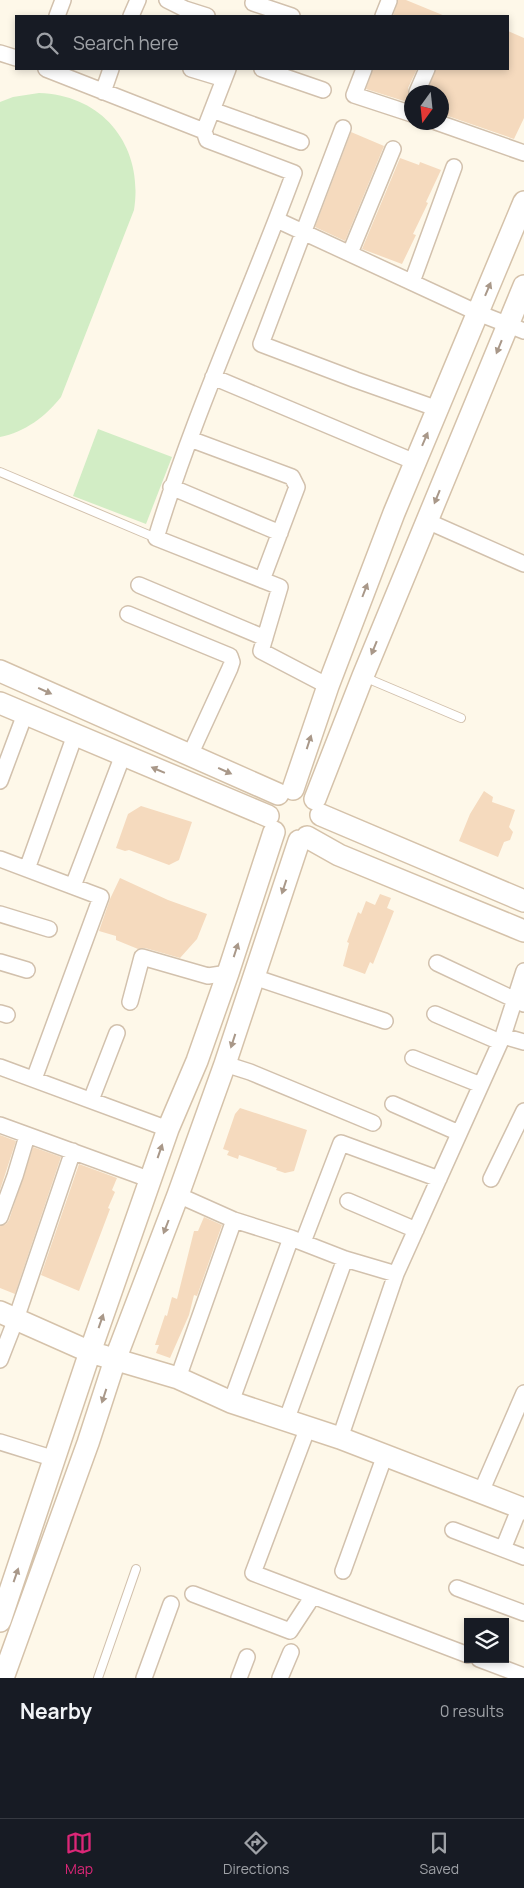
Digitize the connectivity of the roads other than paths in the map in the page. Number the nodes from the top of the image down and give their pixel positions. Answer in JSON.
{"nodes":[{"id":1,"x":63,"y":0,"type":"edge"},
{"id":2,"x":138,"y":0,"type":"edge"},
{"id":3,"x":167,"y":0,"type":"edge"},
{"id":4,"x":388,"y":1,"type":"dead end"},
{"id":5,"x":252,"y":6,"type":"edge"},
{"id":6,"x":56,"y":15,"type":"edge"},
{"id":7,"x":131,"y":15,"type":"edge"},
{"id":8,"x":204,"y":15,"type":"edge"},
{"id":9,"x":288,"y":15,"type":"edge"},
{"id":10,"x":383,"y":15,"type":"edge"},
{"id":11,"x":0,"y":53,"type":"edge"},
{"id":12,"x":15,"y":58,"type":"edge"},
{"id":13,"x":48,"y":70,"type":"edge"},
{"id":14,"x":112,"y":70,"type":"edge"},
{"id":15,"x":198,"y":70,"type":"edge"},
{"id":16,"x":265,"y":70,"type":"edge"},
{"id":17,"x":364,"y":70,"type":"edge"},
{"id":18,"x":427,"y":70,"type":"edge"},
{"id":19,"x":226,"y":74,"type":"edge"},
{"id":20,"x":420,"y":85,"type":"edge"},
{"id":21,"x":323,"y":90,"type":"dead end"},
{"id":22,"x":103,"y":92,"type":"junction"},
{"id":23,"x":404,"y":108,"type":"edge"},
{"id":24,"x":212,"y":110,"type":"junction"},
{"id":25,"x":449,"y":127,"type":"edge"},
{"id":26,"x":344,"y":128,"type":"dead end"},
{"id":27,"x":204,"y":131,"type":"junction"},
{"id":28,"x":300,"y":142,"type":"dead end"},
{"id":29,"x":393,"y":149,"type":"dead end"},
{"id":30,"x":524,"y":153,"type":"edge"},
{"id":31,"x":454,"y":167,"type":"dead end"},
{"id":32,"x":524,"y":202,"type":"edge"},
{"id":33,"x":277,"y":220,"type":"junction"},
{"id":34,"x":305,"y":232,"type":"junction"},
{"id":35,"x":350,"y":252,"type":"junction"},
{"id":36,"x":412,"y":282,"type":"junction"},
{"id":37,"x":524,"y":286,"type":"edge"},
{"id":38,"x":478,"y":313,"type":"junction"},
{"id":39,"x":516,"y":328,"type":"edge"},
{"id":40,"x":213,"y":377,"type":"junction"},
{"id":41,"x":438,"y":409,"type":"junction"},
{"id":42,"x":190,"y":439,"type":"junction"},
{"id":43,"x":416,"y":462,"type":"junction"},
{"id":44,"x":0,"y":472,"type":"edge"},
{"id":45,"x":171,"y":488,"type":"junction"},
{"id":46,"x":427,"y":521,"type":"junction"},
{"id":47,"x":280,"y":533,"type":"junction"},
{"id":48,"x":156,"y":538,"type":"junction"},
{"id":49,"x":524,"y":564,"type":"edge"},
{"id":50,"x":262,"y":580,"type":"junction"},
{"id":51,"x":139,"y":585,"type":"dead end"},
{"id":52,"x":128,"y":614,"type":"dead end"},
{"id":53,"x":265,"y":638,"type":"junction"},
{"id":54,"x":0,"y":672,"type":"edge"},
{"id":55,"x":362,"y":676,"type":"junction"},
{"id":56,"x":328,"y":686,"type":"junction"},
{"id":57,"x":0,"y":703,"type":"edge"},
{"id":58,"x":25,"y":714,"type":"junction"},
{"id":59,"x":461,"y":718,"type":"dead end"},
{"id":60,"x":75,"y":734,"type":"junction"},
{"id":61,"x":123,"y":755,"type":"junction"},
{"id":62,"x":190,"y":756,"type":"junction"},
{"id":63,"x":0,"y":781,"type":"edge"},
{"id":64,"x":286,"y":791,"type":"junction"},
{"id":65,"x":318,"y":807,"type":"junction"},
{"id":66,"x":271,"y":824,"type":"junction"},
{"id":67,"x":351,"y":828,"type":"junction"},
{"id":68,"x":303,"y":839,"type":"junction"},
{"id":69,"x":340,"y":855,"type":"junction"},
{"id":70,"x":0,"y":859,"type":"edge"},
{"id":71,"x":27,"y":869,"type":"junction"},
{"id":72,"x":429,"y":876,"type":"junction"},
{"id":73,"x":73,"y":886,"type":"junction"},
{"id":74,"x":524,"y":907,"type":"edge"},
{"id":75,"x":0,"y":914,"type":"edge"},
{"id":76,"x":49,"y":929,"type":"dead end"},
{"id":77,"x":524,"y":931,"type":"edge"},
{"id":78,"x":0,"y":962,"type":"edge"},
{"id":79,"x":436,"y":963,"type":"dead end"},
{"id":80,"x":27,"y":970,"type":"dead end"},
{"id":81,"x":524,"y":971,"type":"edge"},
{"id":82,"x":228,"y":973,"type":"junction"},
{"id":83,"x":254,"y":977,"type":"junction"},
{"id":84,"x":130,"y":1002,"type":"dead end"},
{"id":85,"x":519,"y":1002,"type":"edge"},
{"id":86,"x":435,"y":1014,"type":"dead end"},
{"id":87,"x":385,"y":1021,"type":"dead end"},
{"id":88,"x":117,"y":1033,"type":"dead end"},
{"id":89,"x":501,"y":1039,"type":"junction"},
{"id":90,"x":524,"y":1042,"type":"edge"},
{"id":91,"x":413,"y":1058,"type":"dead end"},
{"id":92,"x":225,"y":1064,"type":"junction"},
{"id":93,"x":0,"y":1067,"type":"edge"},
{"id":94,"x":34,"y":1079,"type":"junction"},
{"id":95,"x":481,"y":1085,"type":"junction"},
{"id":96,"x":91,"y":1100,"type":"junction"},
{"id":97,"x":393,"y":1104,"type":"dead end"},
{"id":98,"x":524,"y":1111,"type":"edge"},
{"id":99,"x":373,"y":1123,"type":"dead end"},
{"id":100,"x":0,"y":1125,"type":"edge"},
{"id":101,"x":168,"y":1129,"type":"junction"},
{"id":102,"x":459,"y":1133,"type":"junction"},
{"id":103,"x":27,"y":1136,"type":"junction"},
{"id":104,"x":73,"y":1152,"type":"junction"},
{"id":105,"x":439,"y":1179,"type":"junction"},
{"id":106,"x":491,"y":1179,"type":"dead end"},
{"id":107,"x":150,"y":1180,"type":"junction"},
{"id":108,"x":178,"y":1195,"type":"junction"},
{"id":109,"x":348,"y":1202,"type":"dead end"},
{"id":110,"x":0,"y":1217,"type":"edge"},
{"id":111,"x":234,"y":1220,"type":"junction"},
{"id":112,"x":416,"y":1230,"type":"junction"},
{"id":113,"x":297,"y":1240,"type":"junction"},
{"id":114,"x":345,"y":1259,"type":"junction"},
{"id":115,"x":396,"y":1274,"type":"junction"},
{"id":116,"x":8,"y":1316,"type":"edge"},
{"id":117,"x":90,"y":1352,"type":"junction"},
{"id":118,"x":0,"y":1360,"type":"edge"},
{"id":119,"x":115,"y":1360,"type":"junction"},
{"id":120,"x":178,"y":1378,"type":"junction"},
{"id":121,"x":524,"y":1393,"type":"edge"},
{"id":122,"x":231,"y":1402,"type":"junction"},
{"id":123,"x":286,"y":1421,"type":"junction"},
{"id":124,"x":308,"y":1427,"type":"junction"},
{"id":125,"x":340,"y":1438,"type":"junction"},
{"id":126,"x":0,"y":1442,"type":"edge"},
{"id":127,"x":385,"y":1455,"type":"junction"},
{"id":128,"x":55,"y":1459,"type":"junction"},
{"id":129,"x":481,"y":1492,"type":"junction"},
{"id":130,"x":522,"y":1508,"type":"edge"},
{"id":131,"x":453,"y":1530,"type":"dead end"},
{"id":132,"x":503,"y":1549,"type":"junction"},
{"id":133,"x":524,"y":1557,"type":"edge"},
{"id":134,"x":136,"y":1569,"type":"dead end"},
{"id":135,"x":343,"y":1571,"type":"dead end"},
{"id":136,"x":458,"y":1588,"type":"dead end"},
{"id":137,"x":193,"y":1594,"type":"dead end"},
{"id":138,"x":313,"y":1596,"type":"junction"},
{"id":139,"x":171,"y":1604,"type":"dead end"},
{"id":140,"x":524,"y":1613,"type":"edge"},
{"id":141,"x":0,"y":1621,"type":"edge"},
{"id":142,"x":291,"y":1652,"type":"dead end"},
{"id":143,"x":464,"y":1653,"type":"edge"},
{"id":144,"x":247,"y":1657,"type":"dead end"},
{"id":145,"x":490,"y":1663,"type":"edge"},
{"id":146,"x":524,"y":1676,"type":"edge"},
{"id":147,"x":3,"y":1678,"type":"edge"},
{"id":148,"x":98,"y":1678,"type":"edge"},
{"id":149,"x":144,"y":1678,"type":"edge"},
{"id":150,"x":239,"y":1678,"type":"edge"},
{"id":151,"x":280,"y":1678,"type":"edge"}],
"edges":[{"from":1,"to":6,"type":"street"},
{"from":2,"to":7,"type":"street"},
{"from":3,"to":8,"type":"street"},
{"from":4,"to":10,"type":"street"},
{"from":5,"to":9,"type":"street"},
{"from":11,"to":12,"type":"street"},
{"from":13,"to":22,"type":"street"},
{"from":14,"to":22,"type":"street"},
{"from":15,"to":19,"type":"street"},
{"from":16,"to":21,"type":"street"},
{"from":17,"to":23,"type":"street"},
{"from":18,"to":20,"type":"street"},
{"from":19,"to":24,"type":"street"},
{"from":22,"to":27,"type":"street"},
{"from":24,"to":27,"type":"street"},
{"from":24,"to":28,"type":"street"},
{"from":25,"to":30,"type":"street"},
{"from":26,"to":34,"type":"street"},
{"from":27,"to":33,"type":"street"},
{"from":29,"to":35,"type":"street"},
{"from":31,"to":36,"type":"street"},
{"from":38,"to":32,"type":"street","one_way":true},
{"from":33,"to":34,"type":"street"},
{"from":33,"to":40,"type":"street"},
{"from":34,"to":35,"type":"street"},
{"from":34,"to":41,"type":"street"},
{"from":35,"to":36,"type":"street"},
{"from":36,"to":38,"type":"street"},
{"from":37,"to":39,"type":"street"},
{"from":38,"to":39,"type":"street"},
{"from":38,"to":41,"type":"street"},
{"from":39,"to":46,"type":"street","one_way":true},
{"from":40,"to":42,"type":"street"},
{"from":40,"to":43,"type":"street"},
{"from":43,"to":41,"type":"street","one_way":true},
{"from":42,"to":45,"type":"street"},
{"from":42,"to":47,"type":"street"},
{"from":56,"to":43,"type":"street","one_way":true},
{"from":44,"to":48,"type":"lane"},
{"from":45,"to":47,"type":"street"},
{"from":45,"to":48,"type":"street"},
{"from":46,"to":49,"type":"street"},
{"from":46,"to":55,"type":"street","one_way":true},
{"from":47,"to":50,"type":"street"},
{"from":48,"to":50,"type":"street"},
{"from":50,"to":53,"type":"street"},
{"from":51,"to":53,"type":"street"},
{"from":52,"to":62,"type":"street"},
{"from":53,"to":56,"type":"street"},
{"from":54,"to":62,"type":"street","one_way":true},
{"from":55,"to":59,"type":"lane"},
{"from":55,"to":65,"type":"street"},
{"from":64,"to":56,"type":"street","one_way":true},
{"from":57,"to":58,"type":"street"},
{"from":58,"to":60,"type":"street"},
{"from":58,"to":63,"type":"street"},
{"from":60,"to":61,"type":"street"},
{"from":60,"to":71,"type":"street"},
{"from":66,"to":61,"type":"street","one_way":true},
{"from":61,"to":73,"type":"street"},
{"from":62,"to":64,"type":"street","one_way":true},
{"from":64,"to":65,"type":"street"},
{"from":64,"to":66,"type":"street"},
{"from":65,"to":67,"type":"street"},
{"from":65,"to":68,"type":"street"},
{"from":66,"to":68,"type":"street"},
{"from":82,"to":66,"type":"street","one_way":true},
{"from":67,"to":72,"type":"street"},
{"from":67,"to":74,"type":"street"},
{"from":68,"to":69,"type":"street"},
{"from":68,"to":83,"type":"street","one_way":true},
{"from":69,"to":72,"type":"street"},
{"from":69,"to":77,"type":"street"},
{"from":70,"to":71,"type":"street"},
{"from":71,"to":73,"type":"street"},
{"from":72,"to":74,"type":"street"},
{"from":73,"to":94,"type":"street"},
{"from":75,"to":76,"type":"street"},
{"from":78,"to":80,"type":"street"},
{"from":79,"to":85,"type":"street"},
{"from":81,"to":85,"type":"street"},
{"from":82,"to":84,"type":"street"},
{"from":82,"to":101,"type":"street"},
{"from":83,"to":87,"type":"street"},
{"from":83,"to":92,"type":"street","one_way":true},
{"from":85,"to":89,"type":"street"},
{"from":86,"to":89,"type":"street"},
{"from":88,"to":96,"type":"street"},
{"from":89,"to":90,"type":"street"},
{"from":89,"to":95,"type":"street"},
{"from":91,"to":95,"type":"street"},
{"from":92,"to":99,"type":"street"},
{"from":92,"to":108,"type":"street"},
{"from":93,"to":94,"type":"street"},
{"from":94,"to":96,"type":"street"},
{"from":95,"to":102,"type":"street"},
{"from":96,"to":101,"type":"street"},
{"from":97,"to":102,"type":"street"},
{"from":98,"to":106,"type":"street"},
{"from":100,"to":103,"type":"street"},
{"from":107,"to":101,"type":"street","one_way":true},
{"from":102,"to":105,"type":"street"},
{"from":103,"to":104,"type":"street"},
{"from":103,"to":110,"type":"street"},
{"from":104,"to":107,"type":"street"},
{"from":104,"to":116,"type":"street"},
{"from":105,"to":112,"type":"street"},
{"from":105,"to":113,"type":"street"},
{"from":117,"to":107,"type":"street","one_way":true},
{"from":108,"to":111,"type":"street"},
{"from":108,"to":119,"type":"street","one_way":true},
{"from":109,"to":112,"type":"street"},
{"from":111,"to":113,"type":"street"},
{"from":111,"to":120,"type":"street"},
{"from":112,"to":115,"type":"street"},
{"from":113,"to":114,"type":"street"},
{"from":113,"to":122,"type":"street"},
{"from":114,"to":115,"type":"street"},
{"from":114,"to":123,"type":"street"},
{"from":115,"to":125,"type":"street"},
{"from":116,"to":117,"type":"street"},
{"from":116,"to":118,"type":"street"},
{"from":117,"to":119,"type":"street"},
{"from":117,"to":128,"type":"street"},
{"from":119,"to":120,"type":"street"},
{"from":119,"to":147,"type":"street","one_way":true},
{"from":120,"to":122,"type":"street"},
{"from":121,"to":129,"type":"street"},
{"from":122,"to":123,"type":"street"},
{"from":123,"to":124,"type":"street"},
{"from":124,"to":125,"type":"street"},
{"from":124,"to":138,"type":"street"},
{"from":125,"to":127,"type":"street"},
{"from":126,"to":128,"type":"street"},
{"from":127,"to":129,"type":"street"},
{"from":127,"to":135,"type":"street"},
{"from":141,"to":128,"type":"street","one_way":true},
{"from":129,"to":130,"type":"street"},
{"from":130,"to":132,"type":"street"},
{"from":131,"to":132,"type":"street"},
{"from":132,"to":133,"type":"street"},
{"from":134,"to":148,"type":"lane"},
{"from":136,"to":140,"type":"street"},
{"from":137,"to":138,"type":"street"},
{"from":138,"to":143,"type":"street"},
{"from":139,"to":149,"type":"street"},
{"from":142,"to":151,"type":"street"},
{"from":144,"to":150,"type":"street"},
{"from":145,"to":146,"type":"street"}]}
